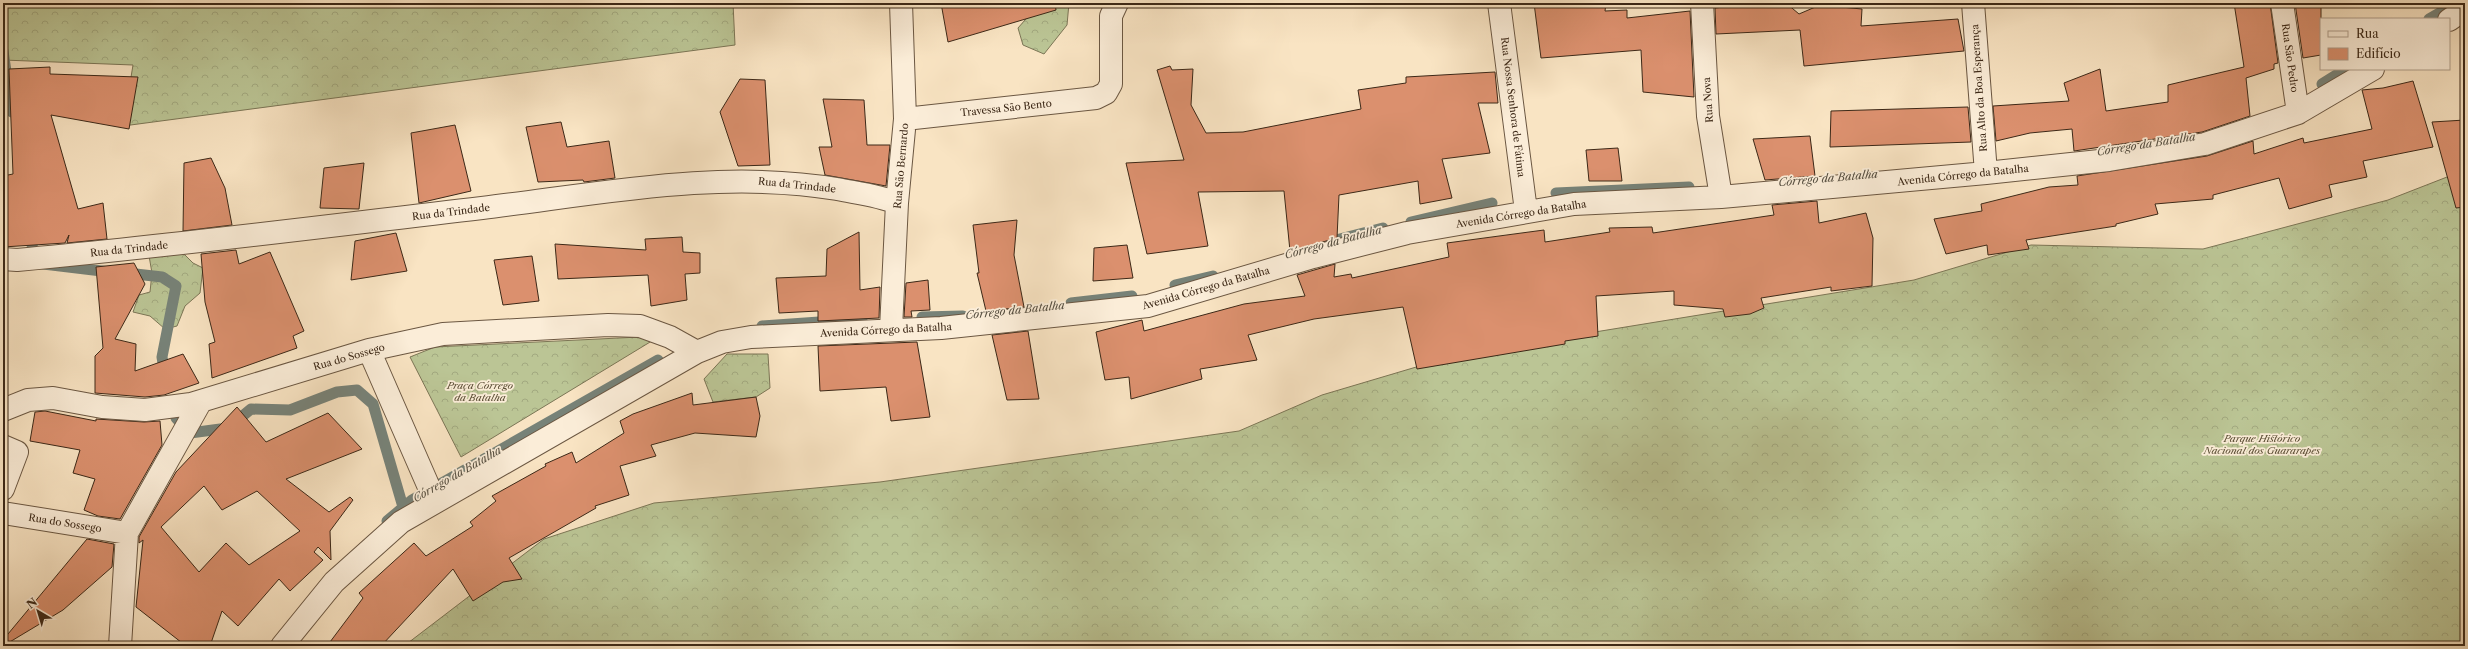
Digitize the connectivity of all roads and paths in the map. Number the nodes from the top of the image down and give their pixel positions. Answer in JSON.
{"nodes":[{"id":1,"x":901,"y":3,"type":"edge"},
{"id":2,"x":1117,"y":3,"type":"edge"},
{"id":3,"x":1499,"y":3,"type":"edge"},
{"id":4,"x":1702,"y":3,"type":"edge"},
{"id":5,"x":1973,"y":3,"type":"edge"},
{"id":6,"x":2282,"y":3,"type":"edge"},
{"id":7,"x":2465,"y":9,"type":"edge"},
{"id":8,"x":2450,"y":19,"type":"edge"},
{"id":9,"x":2371,"y":70,"type":"edge"},
{"id":10,"x":2298,"y":113,"type":"junction"},
{"id":11,"x":905,"y":119,"type":"junction"},
{"id":12,"x":1986,"y":173,"type":"junction"},
{"id":13,"x":1721,"y":197,"type":"junction"},
{"id":14,"x":897,"y":203,"type":"junction"},
{"id":15,"x":1526,"y":212,"type":"junction"},
{"id":16,"x":3,"y":259,"type":"edge"},
{"id":17,"x":891,"y":329,"type":"junction"},
{"id":18,"x":369,"y":350,"type":"junction"},
{"id":19,"x":696,"y":352,"type":"junction"},
{"id":20,"x":201,"y":401,"type":"junction"},
{"id":21,"x":3,"y":410,"type":"edge"},
{"id":22,"x":3,"y":446,"type":"edge"},
{"id":23,"x":3,"y":489,"type":"edge"},
{"id":24,"x":435,"y":501,"type":"junction"},
{"id":25,"x":3,"y":513,"type":"edge"},
{"id":26,"x":127,"y":533,"type":"junction"},
{"id":27,"x":120,"y":646,"type":"edge"},
{"id":28,"x":282,"y":646,"type":"edge"}],
"edges":[{"from":1,"to":11,"type":"street","name":"Rua São Bernardo"},
{"from":2,"to":11,"type":"street","name":"Travessa São Bento"},
{"from":3,"to":15,"type":"street","name":"Rua Nossa Senhora de Fátima"},
{"from":4,"to":13,"type":"street","name":"Rua Nova"},
{"from":5,"to":12,"type":"street","name":"Rua Alto da Boa Esperança"},
{"from":6,"to":10,"type":"street","name":"Rua São Pedro"},
{"from":7,"to":8,"type":"street"},
{"from":9,"to":10,"type":"street","name":"Avenida Córrego da Batalha"},
{"from":10,"to":12,"type":"street","name":"Avenida Córrego da Batalha"},
{"from":11,"to":14,"type":"street","name":"Rua São Bernardo"},
{"from":12,"to":13,"type":"street","name":"Avenida Córrego da Batalha"},
{"from":13,"to":15,"type":"street","name":"Avenida Córrego da Batalha"},
{"from":14,"to":16,"type":"street","name":"Rua da Trindade"},
{"from":14,"to":17,"type":"street","name":"Rua São Bernardo"},
{"from":15,"to":17,"type":"street","name":"Avenida Córrego da Batalha"},
{"from":17,"to":19,"type":"street","name":"Avenida Córrego da Batalha"},
{"from":18,"to":19,"type":"street","name":"Rua do Sossego"},
{"from":18,"to":20,"type":"street","name":"Rua do Sossego"},
{"from":18,"to":24,"type":"street"},
{"from":19,"to":24,"type":"street","name":"Avenida Córrego da Batalha"},
{"from":20,"to":21,"type":"street","name":"Rua do Sossego"},
{"from":20,"to":26,"type":"street"},
{"from":22,"to":23,"type":"street"},
{"from":24,"to":28,"type":"street","name":"Avenida Córrego da Batalha"},
{"from":25,"to":26,"type":"street","name":"Rua do Sossego"},
{"from":26,"to":27,"type":"street"}]}
